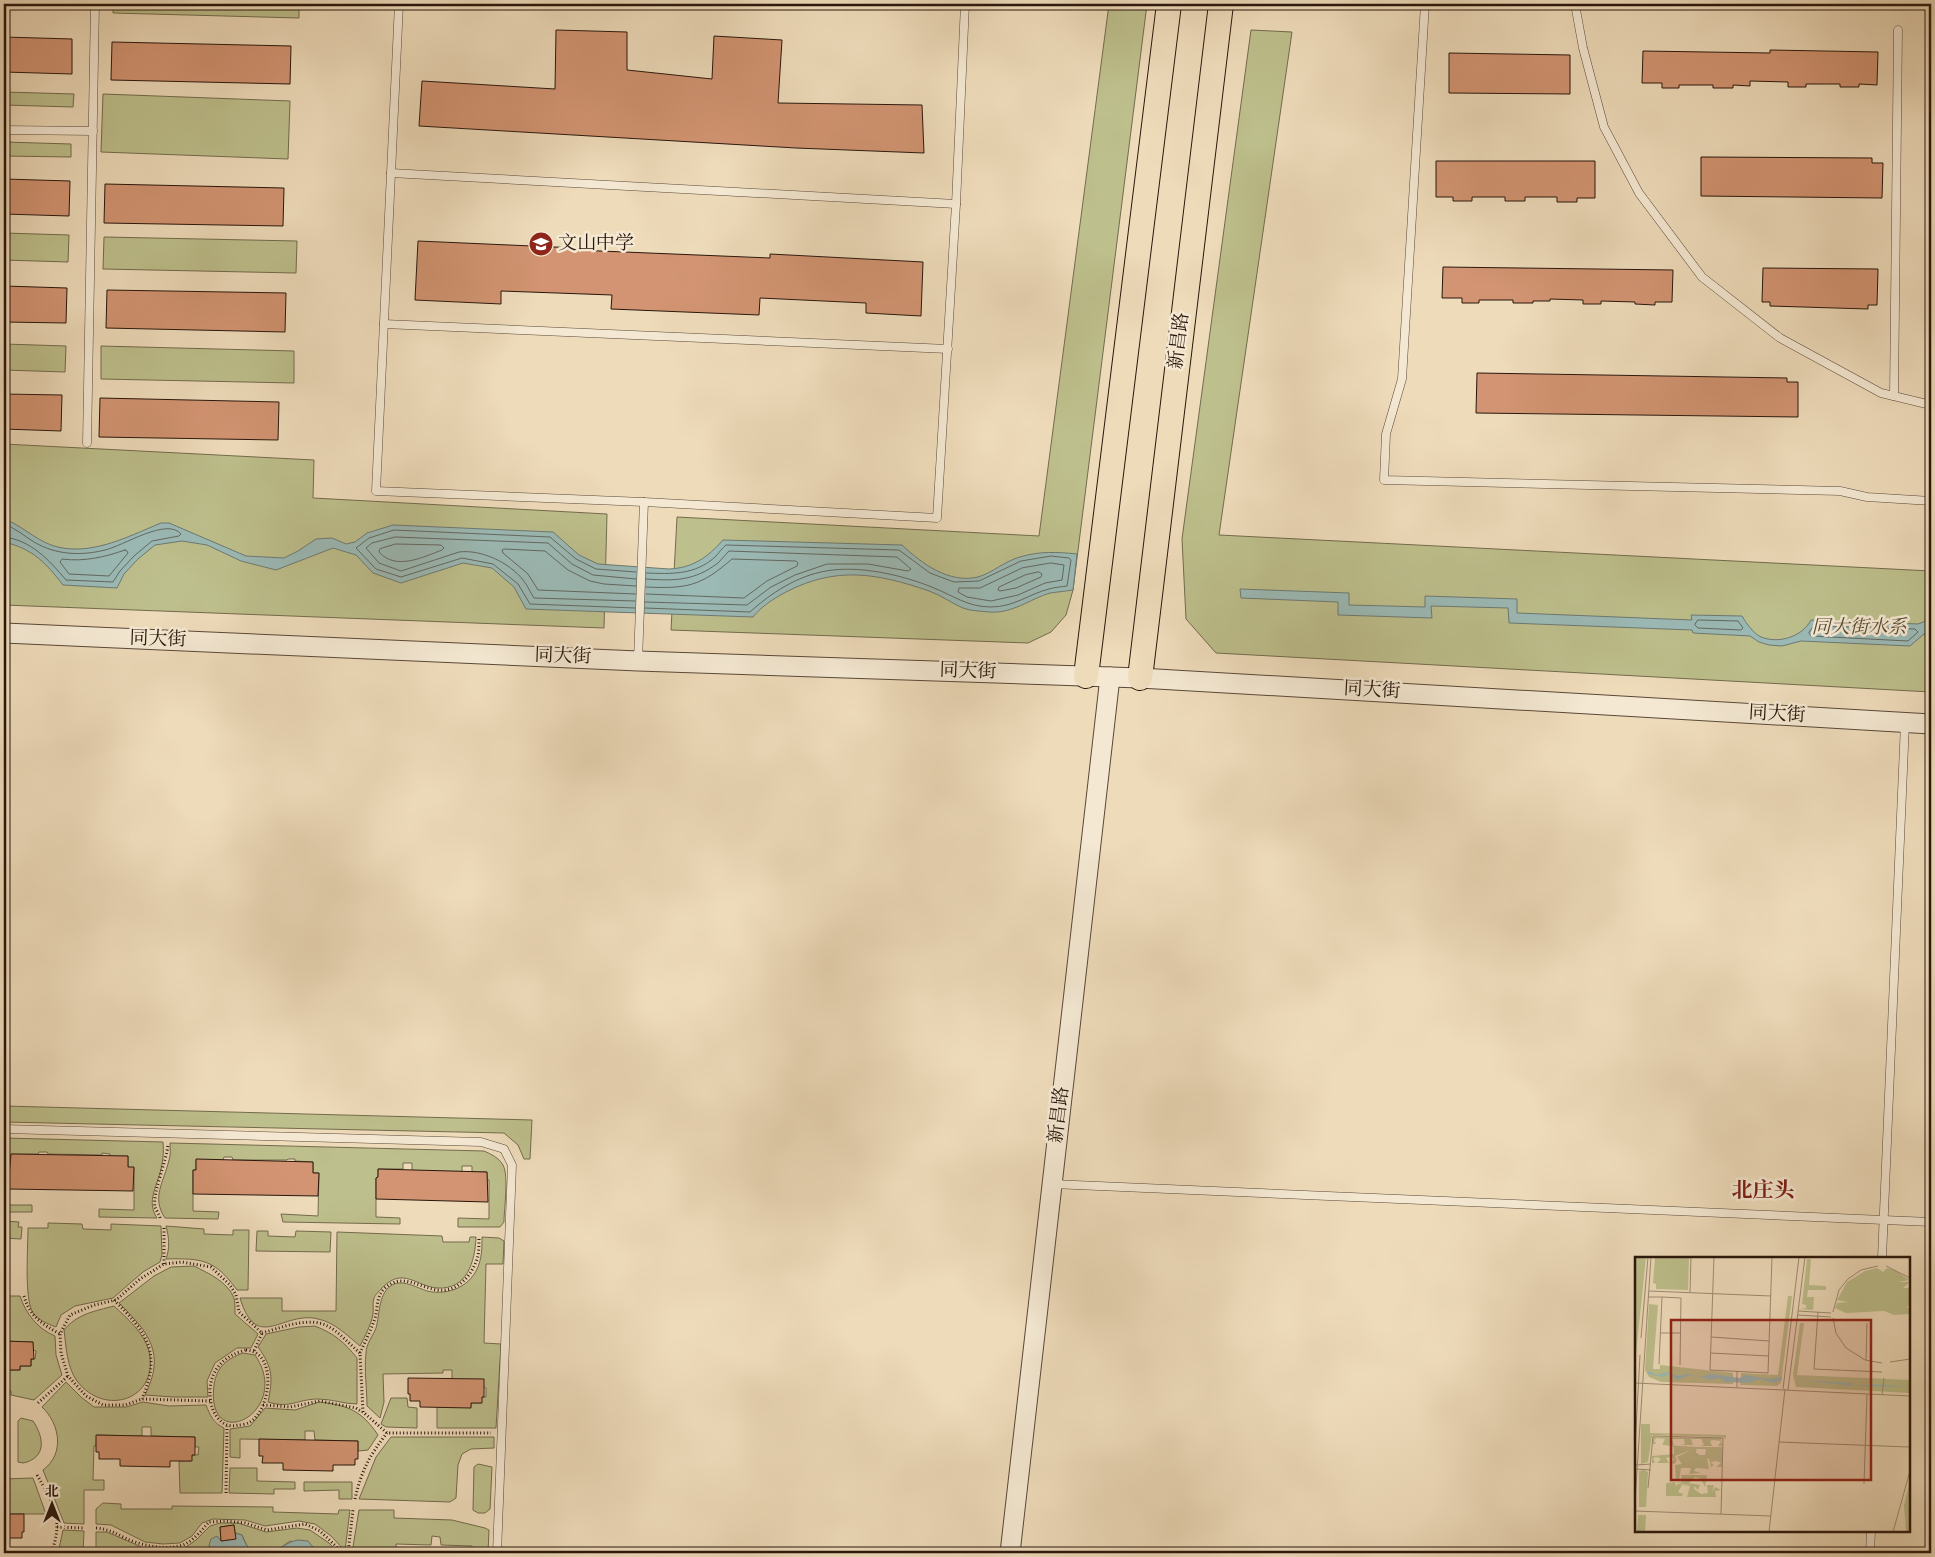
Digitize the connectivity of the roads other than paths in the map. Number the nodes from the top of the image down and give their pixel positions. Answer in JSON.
{"nodes":[{"id":1,"x":95,"y":4,"type":"edge"},
{"id":2,"x":399,"y":4,"type":"edge"},
{"id":3,"x":965,"y":4,"type":"edge"},
{"id":4,"x":1169,"y":4,"type":"edge"},
{"id":5,"x":1221,"y":4,"type":"edge"},
{"id":6,"x":1425,"y":4,"type":"edge"},
{"id":7,"x":1575,"y":4,"type":"edge"},
{"id":8,"x":1898,"y":30,"type":"dead end"},
{"id":9,"x":4,"y":130,"type":"edge"},
{"id":10,"x":93,"y":132,"type":"junction"},
{"id":11,"x":391,"y":172,"type":"junction"},
{"id":12,"x":956,"y":204,"type":"junction"},
{"id":13,"x":384,"y":324,"type":"junction"},
{"id":14,"x":948,"y":349,"type":"junction"},
{"id":15,"x":1894,"y":396,"type":"junction"},
{"id":16,"x":1931,"y":406,"type":"edge"},
{"id":17,"x":87,"y":443,"type":"dead end"},
{"id":18,"x":1931,"y":501,"type":"edge"},
{"id":19,"x":644,"y":502,"type":"junction"},
{"id":20,"x":4,"y":634,"type":"edge"},
{"id":21,"x":638,"y":661,"type":"junction"},
{"id":22,"x":1086,"y":676,"type":"junction"},
{"id":23,"x":1110,"y":677,"type":"junction"},
{"id":24,"x":1140,"y":678,"type":"junction"},
{"id":25,"x":1906,"y":723,"type":"junction"},
{"id":26,"x":1931,"y":724,"type":"edge"},
{"id":27,"x":4,"y":1129,"type":"edge"},
{"id":28,"x":1052,"y":1184,"type":"junction"},
{"id":29,"x":1884,"y":1220,"type":"junction"},
{"id":30,"x":1931,"y":1222,"type":"edge"},
{"id":31,"x":1882,"y":1257,"type":"edge"},
{"id":32,"x":1871,"y":1532,"type":"edge"},
{"id":33,"x":497,"y":1553,"type":"edge"},
{"id":34,"x":1010,"y":1553,"type":"edge"},
{"id":35,"x":1870,"y":1553,"type":"edge"}],
"edges":[{"from":1,"to":10,"type":"lane"},
{"from":2,"to":11,"type":"lane"},
{"from":3,"to":12,"type":"lane"},
{"from":4,"to":22,"type":"main road"},
{"from":5,"to":24,"type":"main road","name":"新昌路"},
{"from":6,"to":18,"type":"lane"},
{"from":7,"to":15,"type":"lane"},
{"from":8,"to":15,"type":"lane"},
{"from":9,"to":10,"type":"lane"},
{"from":10,"to":17,"type":"lane"},
{"from":11,"to":12,"type":"lane"},
{"from":11,"to":13,"type":"lane"},
{"from":12,"to":14,"type":"lane"},
{"from":13,"to":14,"type":"lane"},
{"from":13,"to":19,"type":"lane"},
{"from":14,"to":19,"type":"lane"},
{"from":15,"to":16,"type":"lane"},
{"from":19,"to":21,"type":"lane"},
{"from":20,"to":21,"type":"street","name":"同大街"},
{"from":21,"to":22,"type":"street","name":"同大街"},
{"from":22,"to":23,"type":"street","name":"同大街"},
{"from":23,"to":24,"type":"street","name":"同大街"},
{"from":23,"to":28,"type":"street","name":"新昌路"},
{"from":24,"to":25,"type":"street","name":"同大街"},
{"from":25,"to":26,"type":"street","name":"同大街"},
{"from":25,"to":29,"type":"lane"},
{"from":27,"to":33,"type":"lane"},
{"from":28,"to":29,"type":"lane"},
{"from":28,"to":34,"type":"street","name":"新昌路"},
{"from":29,"to":30,"type":"lane"},
{"from":29,"to":31,"type":"lane"},
{"from":32,"to":35,"type":"lane"}]}
